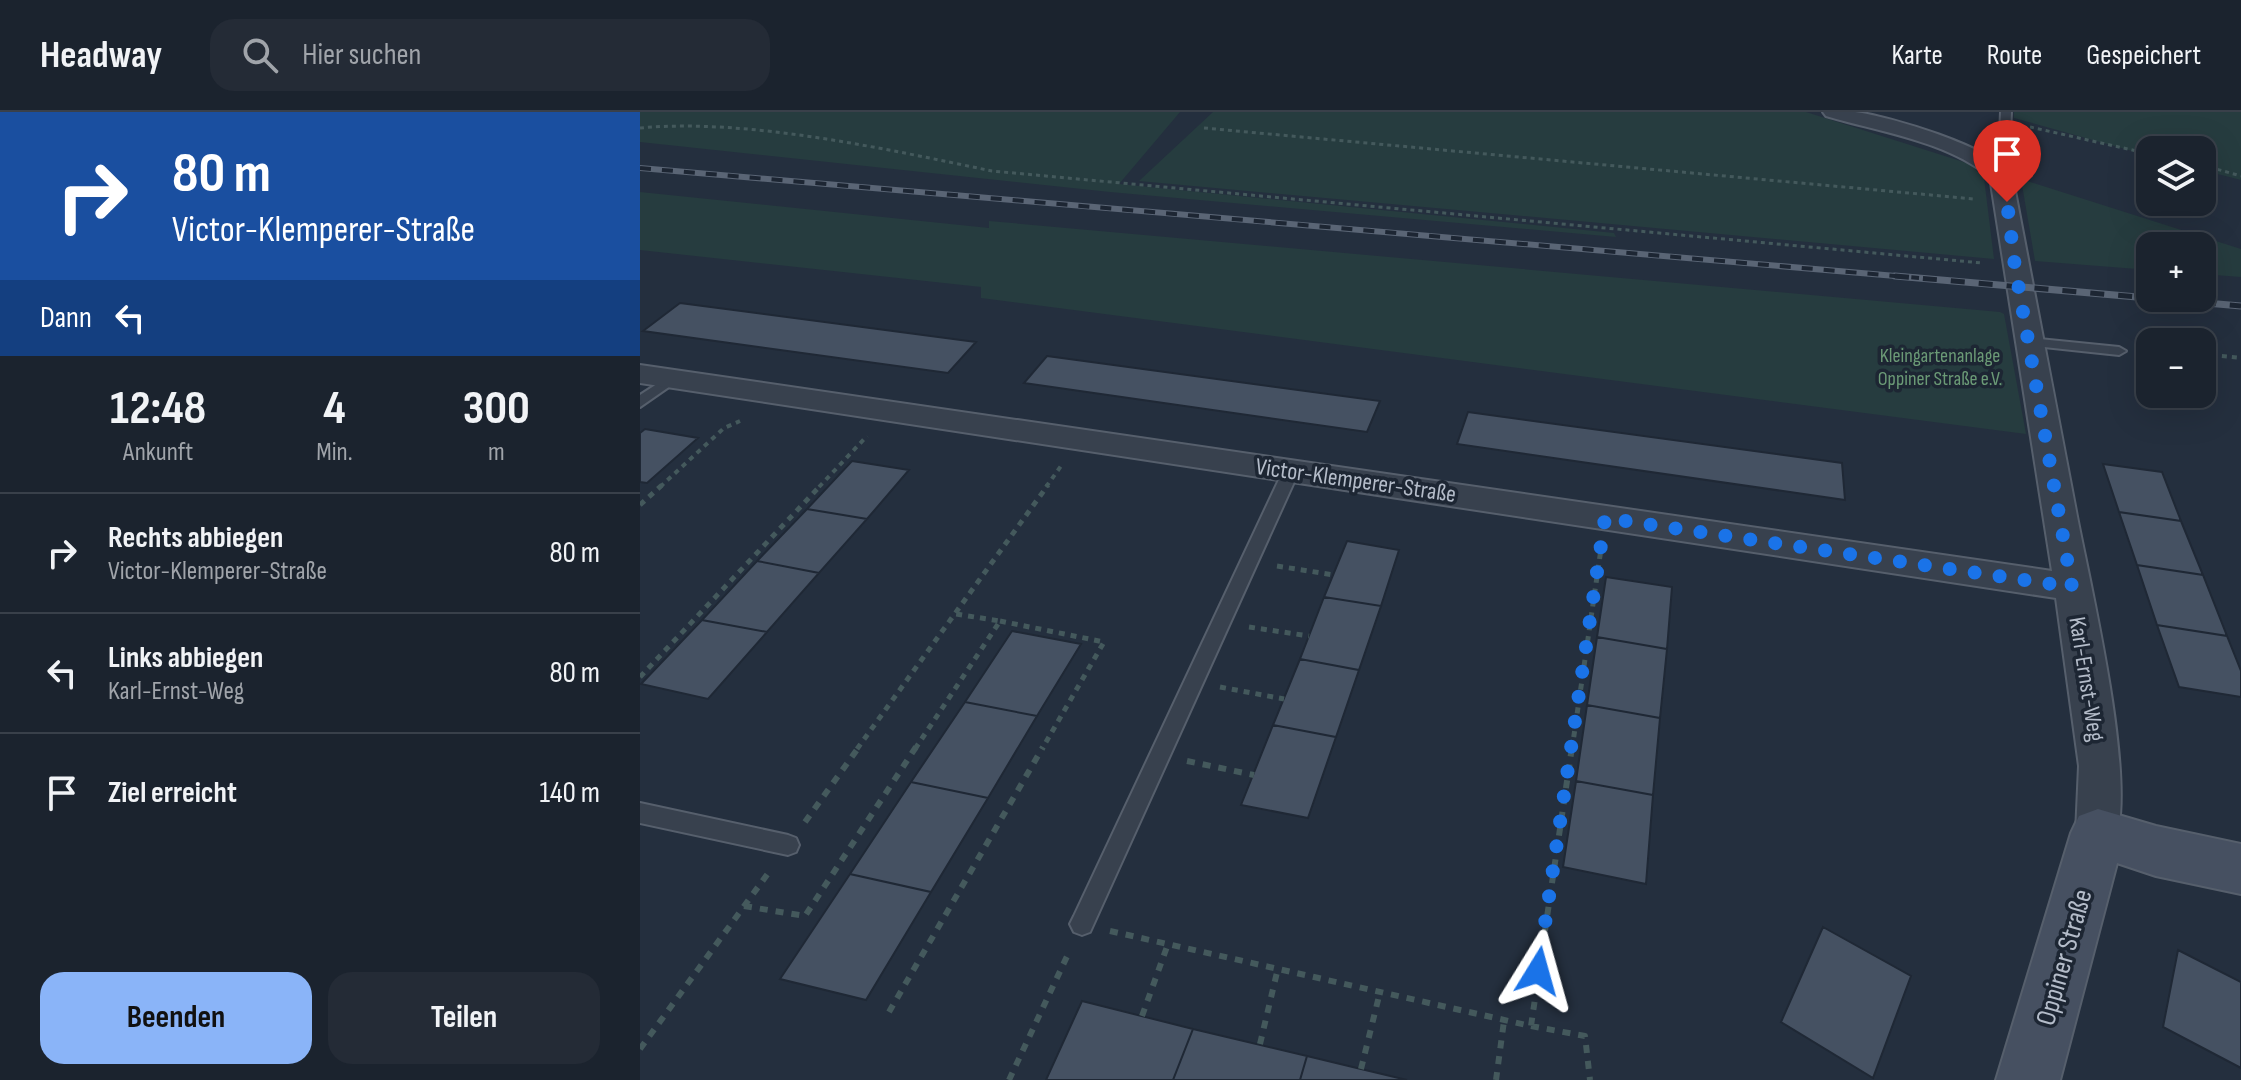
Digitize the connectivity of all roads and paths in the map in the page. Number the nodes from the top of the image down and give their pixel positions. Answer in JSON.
{"nodes":[{"id":1,"x":1833,"y":112,"type":"edge"},
{"id":2,"x":2006,"y":117,"type":"edge"},
{"id":3,"x":640,"y":128,"type":"edge"},
{"id":4,"x":1204,"y":128,"type":"dead end"},
{"id":5,"x":2136,"y":150,"type":"edge"},
{"id":6,"x":1991,"y":165,"type":"junction"},
{"id":7,"x":2216,"y":168,"type":"edge"},
{"id":8,"x":2241,"y":176,"type":"edge"},
{"id":9,"x":2007,"y":202,"type":"junction"},
{"id":10,"x":2015,"y":267,"type":"junction"},
{"id":11,"x":2029,"y":342,"type":"junction"},
{"id":12,"x":2119,"y":351,"type":"dead end"},
{"id":13,"x":2216,"y":355,"type":"edge"},
{"id":14,"x":2241,"y":358,"type":"edge"},
{"id":15,"x":655,"y":376,"type":"edge"},
{"id":16,"x":776,"y":394,"type":"junction"},
{"id":17,"x":640,"y":402,"type":"edge"},
{"id":18,"x":890,"y":411,"type":"junction"},
{"id":19,"x":1081,"y":439,"type":"junction"},
{"id":20,"x":1291,"y":471,"type":"junction"},
{"id":21,"x":640,"y":505,"type":"edge"},
{"id":22,"x":1605,"y":518,"type":"junction"},
{"id":23,"x":1248,"y":562,"type":"junction"},
{"id":24,"x":1334,"y":575,"type":"dead end"},
{"id":25,"x":2072,"y":587,"type":"junction"},
{"id":26,"x":965,"y":602,"type":"dead end"},
{"id":27,"x":956,"y":614,"type":"dead end"},
{"id":28,"x":1000,"y":621,"type":"junction"},
{"id":29,"x":1279,"y":631,"type":"dead end"},
{"id":30,"x":1309,"y":636,"type":"dead end"},
{"id":31,"x":640,"y":677,"type":"edge"},
{"id":32,"x":1229,"y":689,"type":"dead end"},
{"id":33,"x":1284,"y":699,"type":"dead end"},
{"id":34,"x":1190,"y":761,"type":"dead end"},
{"id":35,"x":1254,"y":775,"type":"dead end"},
{"id":36,"x":640,"y":813,"type":"edge"},
{"id":37,"x":2098,"y":833,"type":"junction"},
{"id":38,"x":788,"y":845,"type":"dead end"},
{"id":39,"x":2241,"y":869,"type":"edge"},
{"id":40,"x":744,"y":906,"type":"dead end"},
{"id":41,"x":1082,"y":924,"type":"junction"},
{"id":42,"x":1168,"y":944,"type":"junction"},
{"id":43,"x":1278,"y":968,"type":"junction"},
{"id":44,"x":1380,"y":992,"type":"junction"},
{"id":45,"x":889,"y":1012,"type":"dead end"},
{"id":46,"x":1142,"y":1016,"type":"dead end"},
{"id":47,"x":1504,"y":1021,"type":"junction"},
{"id":48,"x":1531,"y":1026,"type":"junction"},
{"id":49,"x":1260,"y":1044,"type":"dead end"},
{"id":50,"x":1361,"y":1069,"type":"dead end"},
{"id":51,"x":1009,"y":1080,"type":"edge"},
{"id":52,"x":1496,"y":1080,"type":"edge"},
{"id":53,"x":1590,"y":1080,"type":"edge"},
{"id":54,"x":2028,"y":1080,"type":"edge"}],
"edges":[{"from":1,"to":6,"type":"street"},
{"from":2,"to":5,"type":"path"},
{"from":2,"to":6,"type":"lane"},
{"from":3,"to":10,"type":"path"},
{"from":4,"to":9,"type":"path"},
{"from":6,"to":9,"type":"street","name":"Karl-Ernst-Weg"},
{"from":7,"to":8,"type":"path"},
{"from":9,"to":10,"type":"street","name":"Karl-Ernst-Weg"},
{"from":10,"to":11,"type":"street","name":"Karl-Ernst-Weg"},
{"from":11,"to":12,"type":"lane"},
{"from":11,"to":25,"type":"street","name":"Karl-Ernst-Weg"},
{"from":13,"to":14,"type":"path"},
{"from":15,"to":16,"type":"street","name":"Victor-Klemperer-Straße"},
{"from":15,"to":17,"type":"lane"},
{"from":16,"to":18,"type":"street","name":"Victor-Klemperer-Straße"},
{"from":16,"to":21,"type":"path"},
{"from":18,"to":19,"type":"street","name":"Victor-Klemperer-Straße"},
{"from":18,"to":31,"type":"path"},
{"from":19,"to":20,"type":"street","name":"Victor-Klemperer-Straße"},
{"from":19,"to":26,"type":"path"},
{"from":20,"to":22,"type":"street","name":"Victor-Klemperer-Straße"},
{"from":20,"to":23,"type":"lane"},
{"from":22,"to":25,"type":"street","name":"Victor-Klemperer-Straße"},
{"from":22,"to":48,"type":"path"},
{"from":23,"to":24,"type":"path"},
{"from":23,"to":41,"type":"lane"},
{"from":25,"to":37,"type":"street","name":"Karl-Ernst-Weg"},
{"from":27,"to":28,"type":"path"},
{"from":28,"to":40,"type":"path"},
{"from":28,"to":45,"type":"path"},
{"from":29,"to":30,"type":"path"},
{"from":32,"to":33,"type":"path"},
{"from":34,"to":35,"type":"path"},
{"from":36,"to":38,"type":"lane"},
{"from":37,"to":39,"type":"street"},
{"from":37,"to":54,"type":"street","name":"Oppiner Straße"},
{"from":41,"to":42,"type":"path"},
{"from":41,"to":51,"type":"path"},
{"from":42,"to":43,"type":"path"},
{"from":42,"to":46,"type":"path"},
{"from":43,"to":44,"type":"path"},
{"from":43,"to":49,"type":"path"},
{"from":44,"to":47,"type":"path"},
{"from":44,"to":50,"type":"path"},
{"from":47,"to":48,"type":"path"},
{"from":47,"to":52,"type":"path"},
{"from":48,"to":53,"type":"path"}]}
